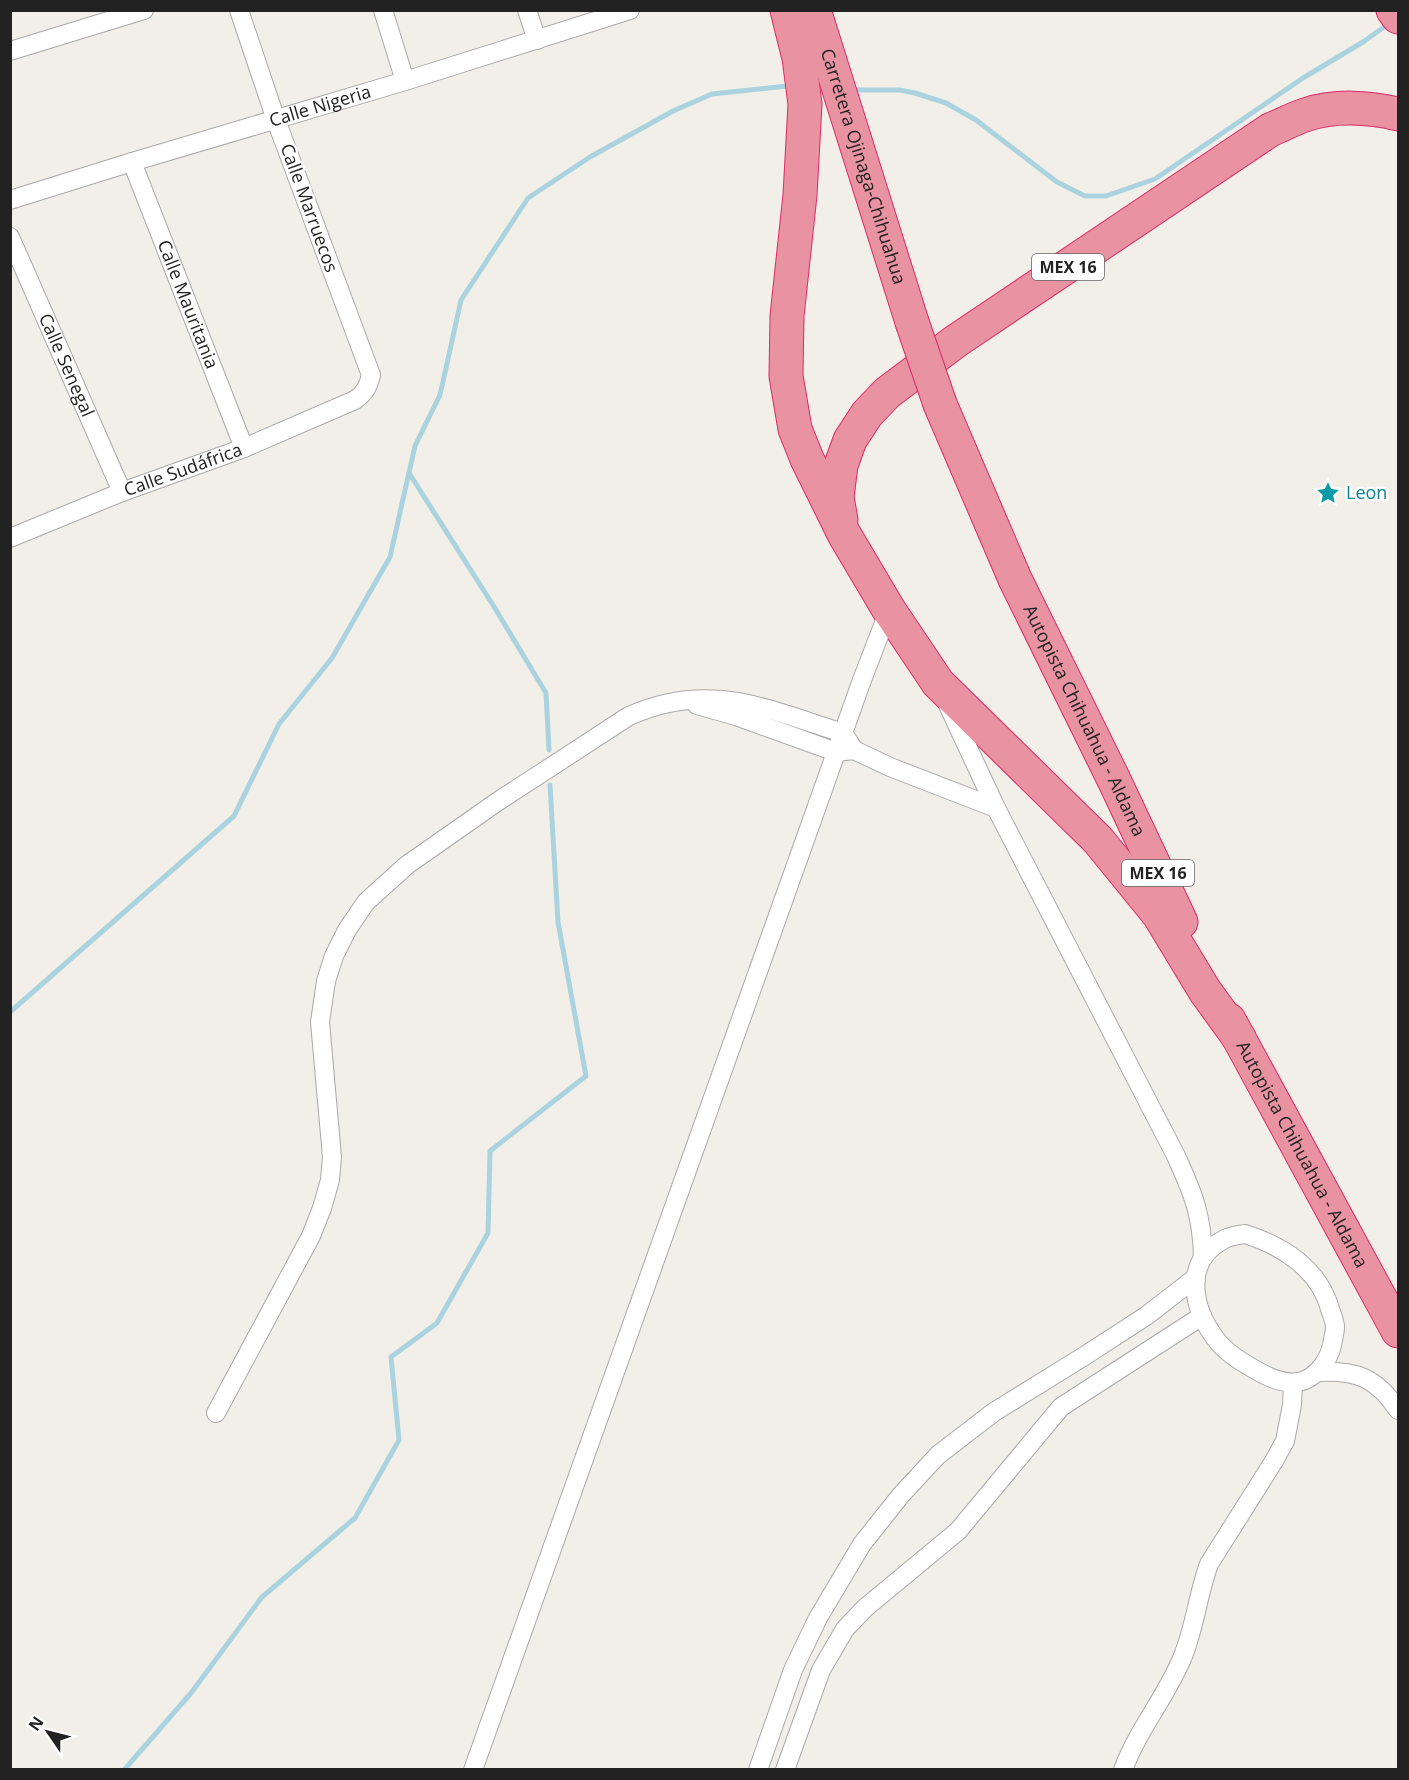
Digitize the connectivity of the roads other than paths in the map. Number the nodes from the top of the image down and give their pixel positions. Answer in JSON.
{"nodes":[{"id":1,"x":144,"y":10,"type":"edge"},
{"id":2,"x":239,"y":10,"type":"edge"},
{"id":3,"x":383,"y":10,"type":"edge"},
{"id":4,"x":527,"y":10,"type":"edge"},
{"id":5,"x":630,"y":10,"type":"edge"},
{"id":6,"x":787,"y":10,"type":"edge"},
{"id":7,"x":814,"y":10,"type":"edge"},
{"id":8,"x":1394,"y":10,"type":"edge"},
{"id":9,"x":1398,"y":17,"type":"edge"},
{"id":10,"x":537,"y":40,"type":"junction"},
{"id":11,"x":10,"y":51,"type":"edge"},
{"id":12,"x":405,"y":81,"type":"junction"},
{"id":13,"x":1398,"y":114,"type":"edge"},
{"id":14,"x":276,"y":120,"type":"junction"},
{"id":15,"x":132,"y":162,"type":"junction"},
{"id":16,"x":10,"y":200,"type":"edge"},
{"id":17,"x":10,"y":237,"type":"edge"},
{"id":18,"x":912,"y":322,"type":"joint"},
{"id":19,"x":355,"y":400,"type":"joint"},
{"id":20,"x":244,"y":448,"type":"junction"},
{"id":21,"x":122,"y":492,"type":"junction"},
{"id":22,"x":844,"y":534,"type":"junction"},
{"id":23,"x":10,"y":538,"type":"edge"},
{"id":24,"x":889,"y":610,"type":"junction"},
{"id":25,"x":938,"y":683,"type":"junction"},
{"id":26,"x":681,"y":700,"type":"junction"},
{"id":27,"x":843,"y":733,"type":"junction"},
{"id":28,"x":845,"y":751,"type":"junction"},
{"id":29,"x":996,"y":808,"type":"junction"},
{"id":30,"x":1239,"y":1038,"type":"junction"},
{"id":31,"x":1203,"y":1257,"type":"junction"},
{"id":32,"x":1194,"y":1279,"type":"junction"},
{"id":33,"x":1202,"y":1316,"type":"junction"},
{"id":34,"x":1398,"y":1331,"type":"edge"},
{"id":35,"x":1317,"y":1372,"type":"junction"},
{"id":36,"x":1293,"y":1384,"type":"junction"},
{"id":37,"x":1398,"y":1410,"type":"edge"},
{"id":38,"x":216,"y":1413,"type":"dead end"},
{"id":39,"x":473,"y":1770,"type":"edge"},
{"id":40,"x":758,"y":1770,"type":"edge"},
{"id":41,"x":785,"y":1770,"type":"edge"},
{"id":42,"x":1123,"y":1770,"type":"edge"}],
"edges":[{"from":1,"to":11,"type":"street"},
{"from":2,"to":14,"type":"street","name":"Calle Marruecos"},
{"from":3,"to":12,"type":"street"},
{"from":4,"to":10,"type":"street"},
{"from":5,"to":10,"type":"street","name":"Calle Nigeria"},
{"from":6,"to":22,"type":"highway"},
{"from":7,"to":18,"type":"highway","name":"Carretera Ojinaga-Chihuahua","number":"MEX 16"},
{"from":8,"to":9,"type":"highway"},
{"from":10,"to":12,"type":"street","name":"Calle Nigeria"},
{"from":12,"to":14,"type":"street","name":"Calle Nigeria"},
{"from":13,"to":22,"type":"highway","number":"MEX 16"},
{"from":14,"to":15,"type":"street","name":"Calle Nigeria"},
{"from":14,"to":19,"type":"street","name":"Calle Marruecos"},
{"from":15,"to":16,"type":"street","name":"Calle Nigeria"},
{"from":15,"to":20,"type":"street","name":"Calle Mauritania"},
{"from":17,"to":21,"type":"street","name":"Calle Senegal"},
{"from":18,"to":30,"type":"highway","name":"Autopista Chihuahua - Aldama","number":"MEX 16","bridge":true},
{"from":19,"to":20,"type":"street","name":"Calle Sudáfrica"},
{"from":20,"to":21,"type":"street","name":"Calle Sudáfrica"},
{"from":21,"to":23,"type":"street","name":"Calle Sudáfrica"},
{"from":22,"to":24,"type":"highway"},
{"from":24,"to":25,"type":"highway"},
{"from":24,"to":27,"type":"street"},
{"from":25,"to":29,"type":"street"},
{"from":25,"to":30,"type":"highway"},
{"from":26,"to":27,"type":"street"},
{"from":26,"to":28,"type":"street"},
{"from":26,"to":38,"type":"street"},
{"from":27,"to":28,"type":"street"},
{"from":28,"to":29,"type":"street"},
{"from":28,"to":39,"type":"street"},
{"from":29,"to":31,"type":"street"},
{"from":30,"to":34,"type":"highway","name":"Autopista Chihuahua - Aldama","number":"MEX 16"},
{"from":31,"to":32,"type":"street"},
{"from":31,"to":35,"type":"street"},
{"from":32,"to":33,"type":"street"},
{"from":32,"to":40,"type":"street"},
{"from":33,"to":36,"type":"street"},
{"from":33,"to":41,"type":"street"},
{"from":35,"to":36,"type":"street"},
{"from":35,"to":37,"type":"street"},
{"from":36,"to":42,"type":"street"}]}
